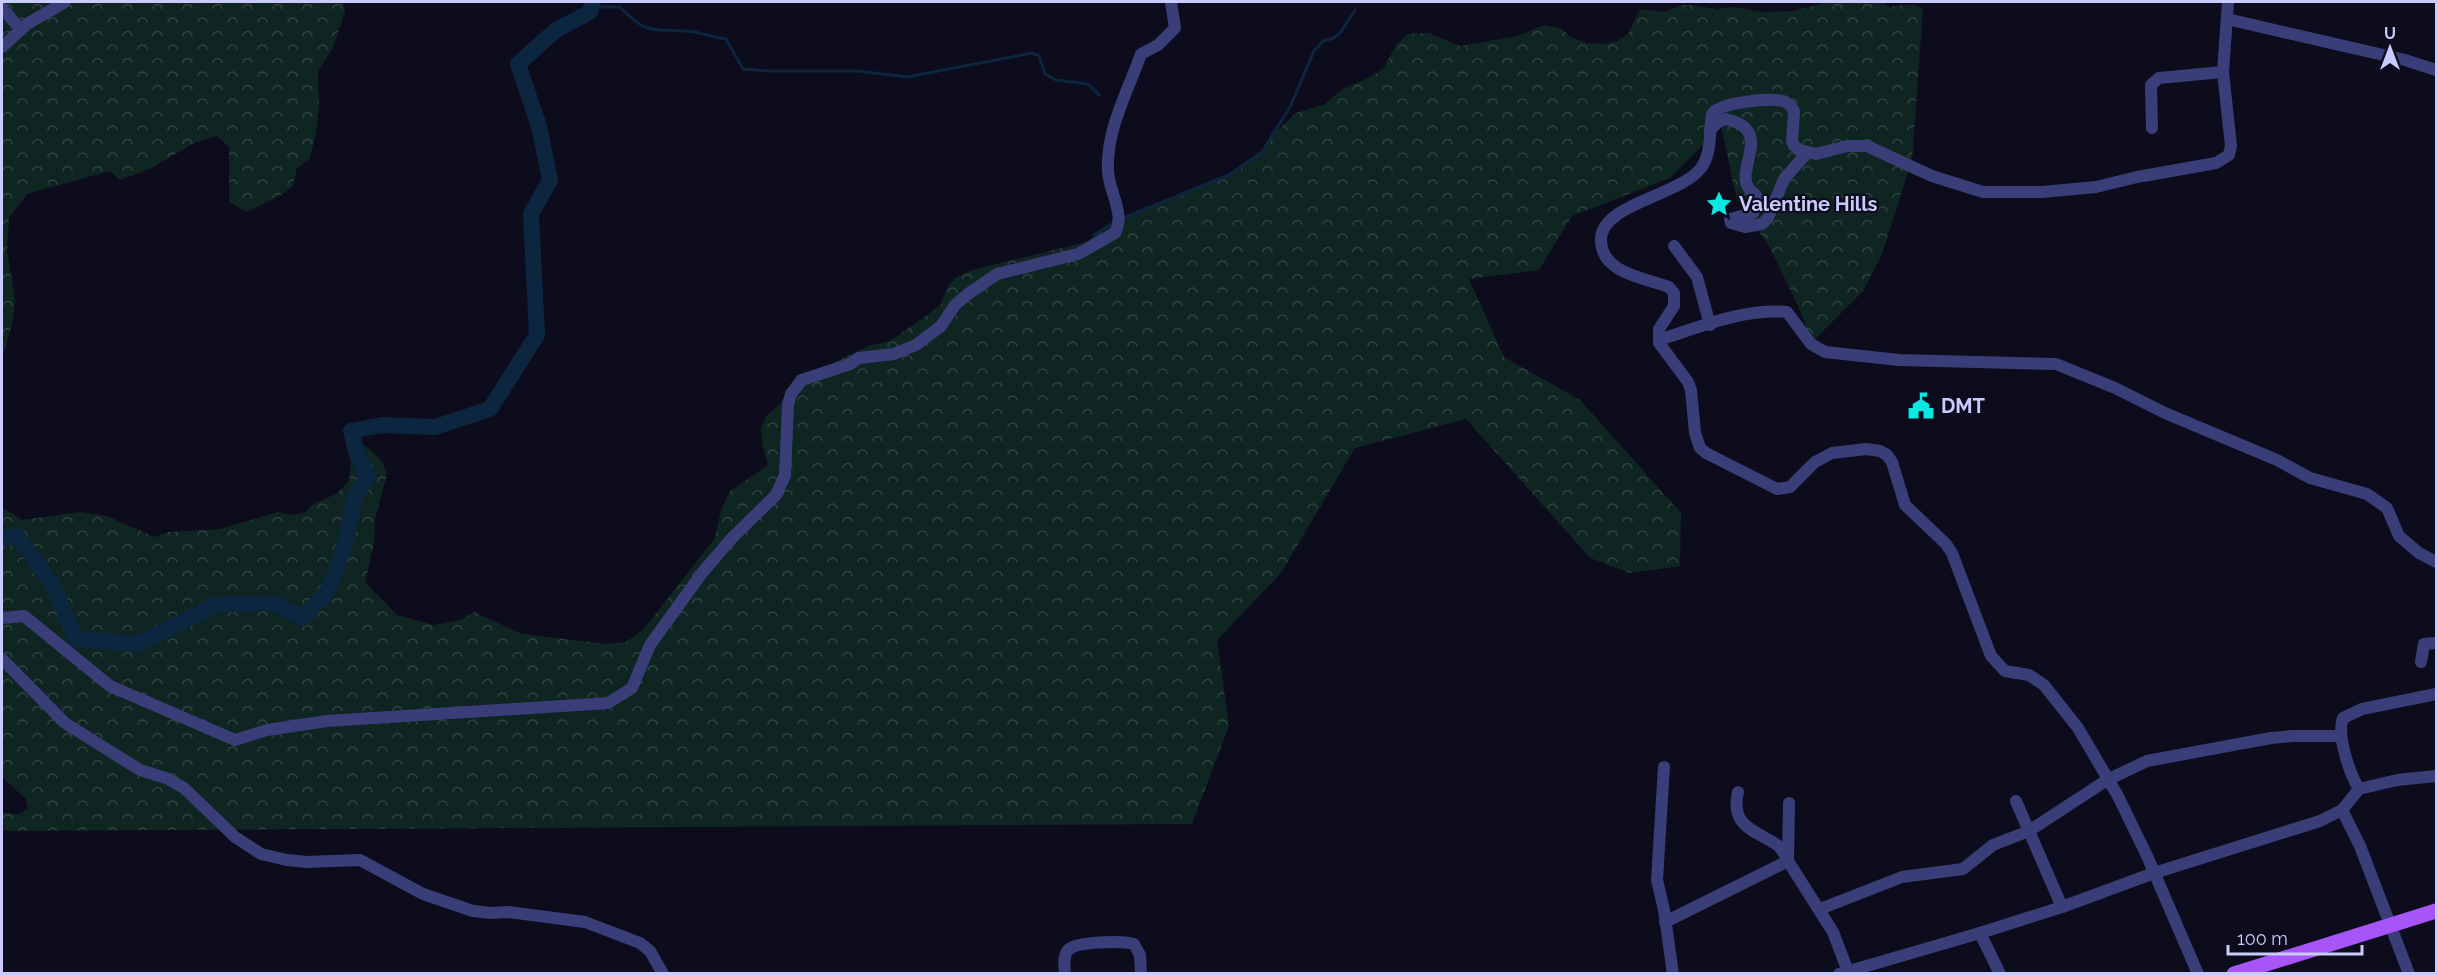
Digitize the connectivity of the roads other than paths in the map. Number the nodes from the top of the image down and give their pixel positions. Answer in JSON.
{"nodes":[{"id":1,"x":65,"y":2,"type":"edge"},
{"id":2,"x":1171,"y":2,"type":"edge"},
{"id":3,"x":2228,"y":2,"type":"edge"},
{"id":4,"x":2,"y":8,"type":"edge"},
{"id":5,"x":2227,"y":19,"type":"junction"},
{"id":6,"x":21,"y":30,"type":"junction"},
{"id":7,"x":2,"y":47,"type":"edge"},
{"id":8,"x":2436,"y":70,"type":"edge"},
{"id":9,"x":2223,"y":72,"type":"junction"},
{"id":10,"x":2152,"y":128,"type":"dead end"},
{"id":11,"x":1710,"y":130,"type":"junction"},
{"id":12,"x":1807,"y":153,"type":"junction"},
{"id":13,"x":1674,"y":246,"type":"dead end"},
{"id":14,"x":1710,"y":325,"type":"junction"},
{"id":15,"x":1659,"y":340,"type":"junction"},
{"id":16,"x":2436,"y":562,"type":"edge"},
{"id":17,"x":2,"y":618,"type":"edge"},
{"id":18,"x":2436,"y":643,"type":"edge"},
{"id":19,"x":2,"y":659,"type":"edge"},
{"id":20,"x":2421,"y":662,"type":"dead end"},
{"id":21,"x":2436,"y":694,"type":"edge"},
{"id":22,"x":2341,"y":736,"type":"junction"},
{"id":23,"x":1664,"y":767,"type":"dead end"},
{"id":24,"x":2436,"y":776,"type":"edge"},
{"id":25,"x":2107,"y":780,"type":"junction"},
{"id":26,"x":2359,"y":789,"type":"junction"},
{"id":27,"x":1738,"y":792,"type":"dead end"},
{"id":28,"x":2016,"y":801,"type":"dead end"},
{"id":29,"x":1790,"y":803,"type":"dead end"},
{"id":30,"x":2342,"y":810,"type":"junction"},
{"id":31,"x":2029,"y":831,"type":"junction"},
{"id":32,"x":1788,"y":861,"type":"junction"},
{"id":33,"x":2154,"y":873,"type":"junction"},
{"id":34,"x":2062,"y":907,"type":"junction"},
{"id":35,"x":1820,"y":909,"type":"junction"},
{"id":36,"x":2436,"y":911,"type":"edge"},
{"id":37,"x":1665,"y":922,"type":"junction"},
{"id":38,"x":2390,"y":924,"type":"junction"},
{"id":39,"x":1980,"y":933,"type":"junction"},
{"id":40,"x":1845,"y":973,"type":"edge"},
{"id":41,"x":663,"y":974,"type":"edge"},
{"id":42,"x":1065,"y":974,"type":"edge"},
{"id":43,"x":1141,"y":974,"type":"edge"},
{"id":44,"x":1672,"y":974,"type":"edge"},
{"id":45,"x":2000,"y":974,"type":"edge"},
{"id":46,"x":2198,"y":974,"type":"edge"},
{"id":47,"x":2234,"y":974,"type":"edge"},
{"id":48,"x":2409,"y":974,"type":"edge"}],
"edges":[{"from":1,"to":6,"type":"street"},
{"from":2,"to":17,"type":"street"},
{"from":3,"to":5,"type":"street"},
{"from":4,"to":6,"type":"street"},
{"from":5,"to":8,"type":"street"},
{"from":5,"to":9,"type":"street"},
{"from":6,"to":7,"type":"street"},
{"from":9,"to":10,"type":"street"},
{"from":9,"to":12,"type":"street"},
{"from":11,"to":12,"type":"street"},
{"from":11,"to":12,"type":"street"},
{"from":11,"to":15,"type":"street"},
{"from":13,"to":14,"type":"street"},
{"from":14,"to":15,"type":"street"},
{"from":14,"to":16,"type":"street"},
{"from":15,"to":25,"type":"street"},
{"from":18,"to":20,"type":"street"},
{"from":19,"to":41,"type":"street"},
{"from":21,"to":22,"type":"street"},
{"from":22,"to":25,"type":"street"},
{"from":22,"to":26,"type":"street"},
{"from":23,"to":37,"type":"street"},
{"from":24,"to":26,"type":"street"},
{"from":25,"to":31,"type":"street"},
{"from":25,"to":33,"type":"street"},
{"from":26,"to":30,"type":"street"},
{"from":27,"to":32,"type":"street"},
{"from":28,"to":31,"type":"street"},
{"from":29,"to":32,"type":"street"},
{"from":30,"to":33,"type":"street"},
{"from":30,"to":38,"type":"street"},
{"from":31,"to":34,"type":"street"},
{"from":31,"to":35,"type":"street"},
{"from":32,"to":35,"type":"street"},
{"from":32,"to":37,"type":"street"},
{"from":33,"to":34,"type":"street"},
{"from":33,"to":46,"type":"street"},
{"from":34,"to":39,"type":"street"},
{"from":35,"to":40,"type":"street"},
{"from":36,"to":38,"type":"main road"},
{"from":37,"to":44,"type":"street"},
{"from":38,"to":47,"type":"main road"},
{"from":38,"to":48,"type":"street"},
{"from":39,"to":40,"type":"street"},
{"from":39,"to":45,"type":"street"},
{"from":42,"to":43,"type":"street"}]}
